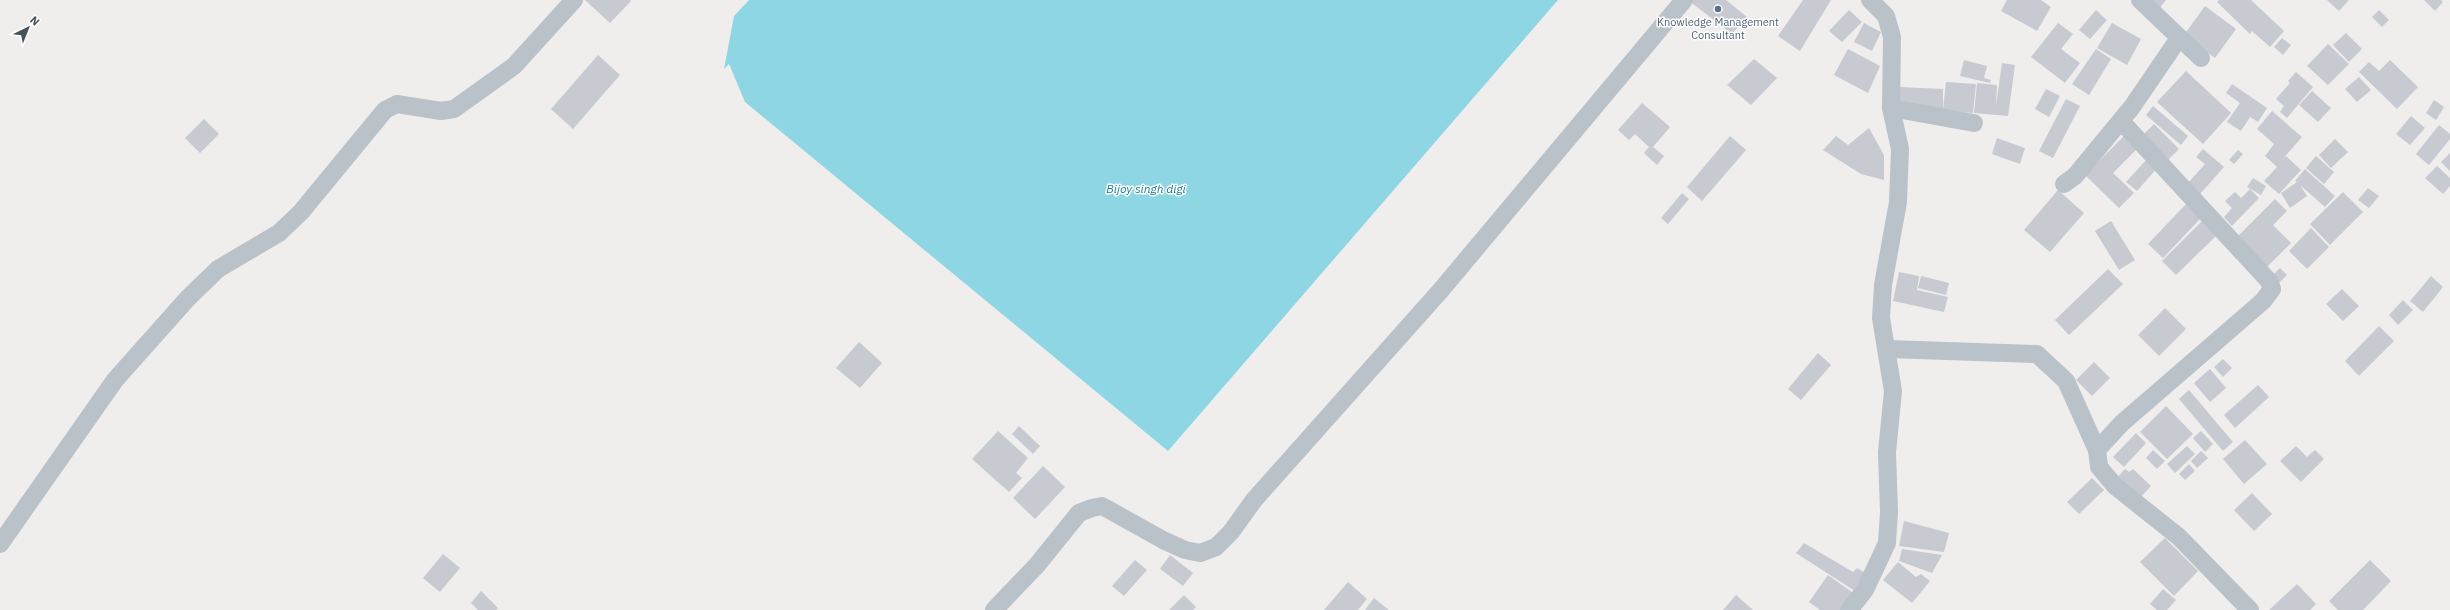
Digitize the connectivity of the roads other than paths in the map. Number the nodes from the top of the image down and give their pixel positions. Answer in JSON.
{"nodes":[{"id":1,"x":574,"y":0,"type":"edge"},
{"id":2,"x":1684,"y":0,"type":"edge"},
{"id":3,"x":1870,"y":0,"type":"edge"},
{"id":4,"x":2140,"y":0,"type":"edge"},
{"id":5,"x":2179,"y":38,"type":"junction"},
{"id":6,"x":2201,"y":58,"type":"dead end"},
{"id":7,"x":1891,"y":108,"type":"junction"},
{"id":8,"x":2121,"y":121,"type":"junction"},
{"id":9,"x":1974,"y":124,"type":"dead end"},
{"id":10,"x":2064,"y":184,"type":"dead end"},
{"id":11,"x":1888,"y":349,"type":"junction"},
{"id":12,"x":2097,"y":450,"type":"junction"},
{"id":13,"x":0,"y":544,"type":"edge"},
{"id":14,"x":994,"y":610,"type":"edge"},
{"id":15,"x":1849,"y":610,"type":"edge"},
{"id":16,"x":2250,"y":610,"type":"edge"}],
"edges":[{"from":1,"to":13,"type":"street"},
{"from":2,"to":14,"type":"street"},
{"from":3,"to":7,"type":"street"},
{"from":4,"to":5,"type":"street"},
{"from":5,"to":6,"type":"street"},
{"from":5,"to":8,"type":"street"},
{"from":7,"to":9,"type":"street"},
{"from":7,"to":11,"type":"street"},
{"from":8,"to":10,"type":"street"},
{"from":8,"to":12,"type":"street"},
{"from":11,"to":12,"type":"street"},
{"from":11,"to":15,"type":"street"},
{"from":12,"to":16,"type":"street"}]}
